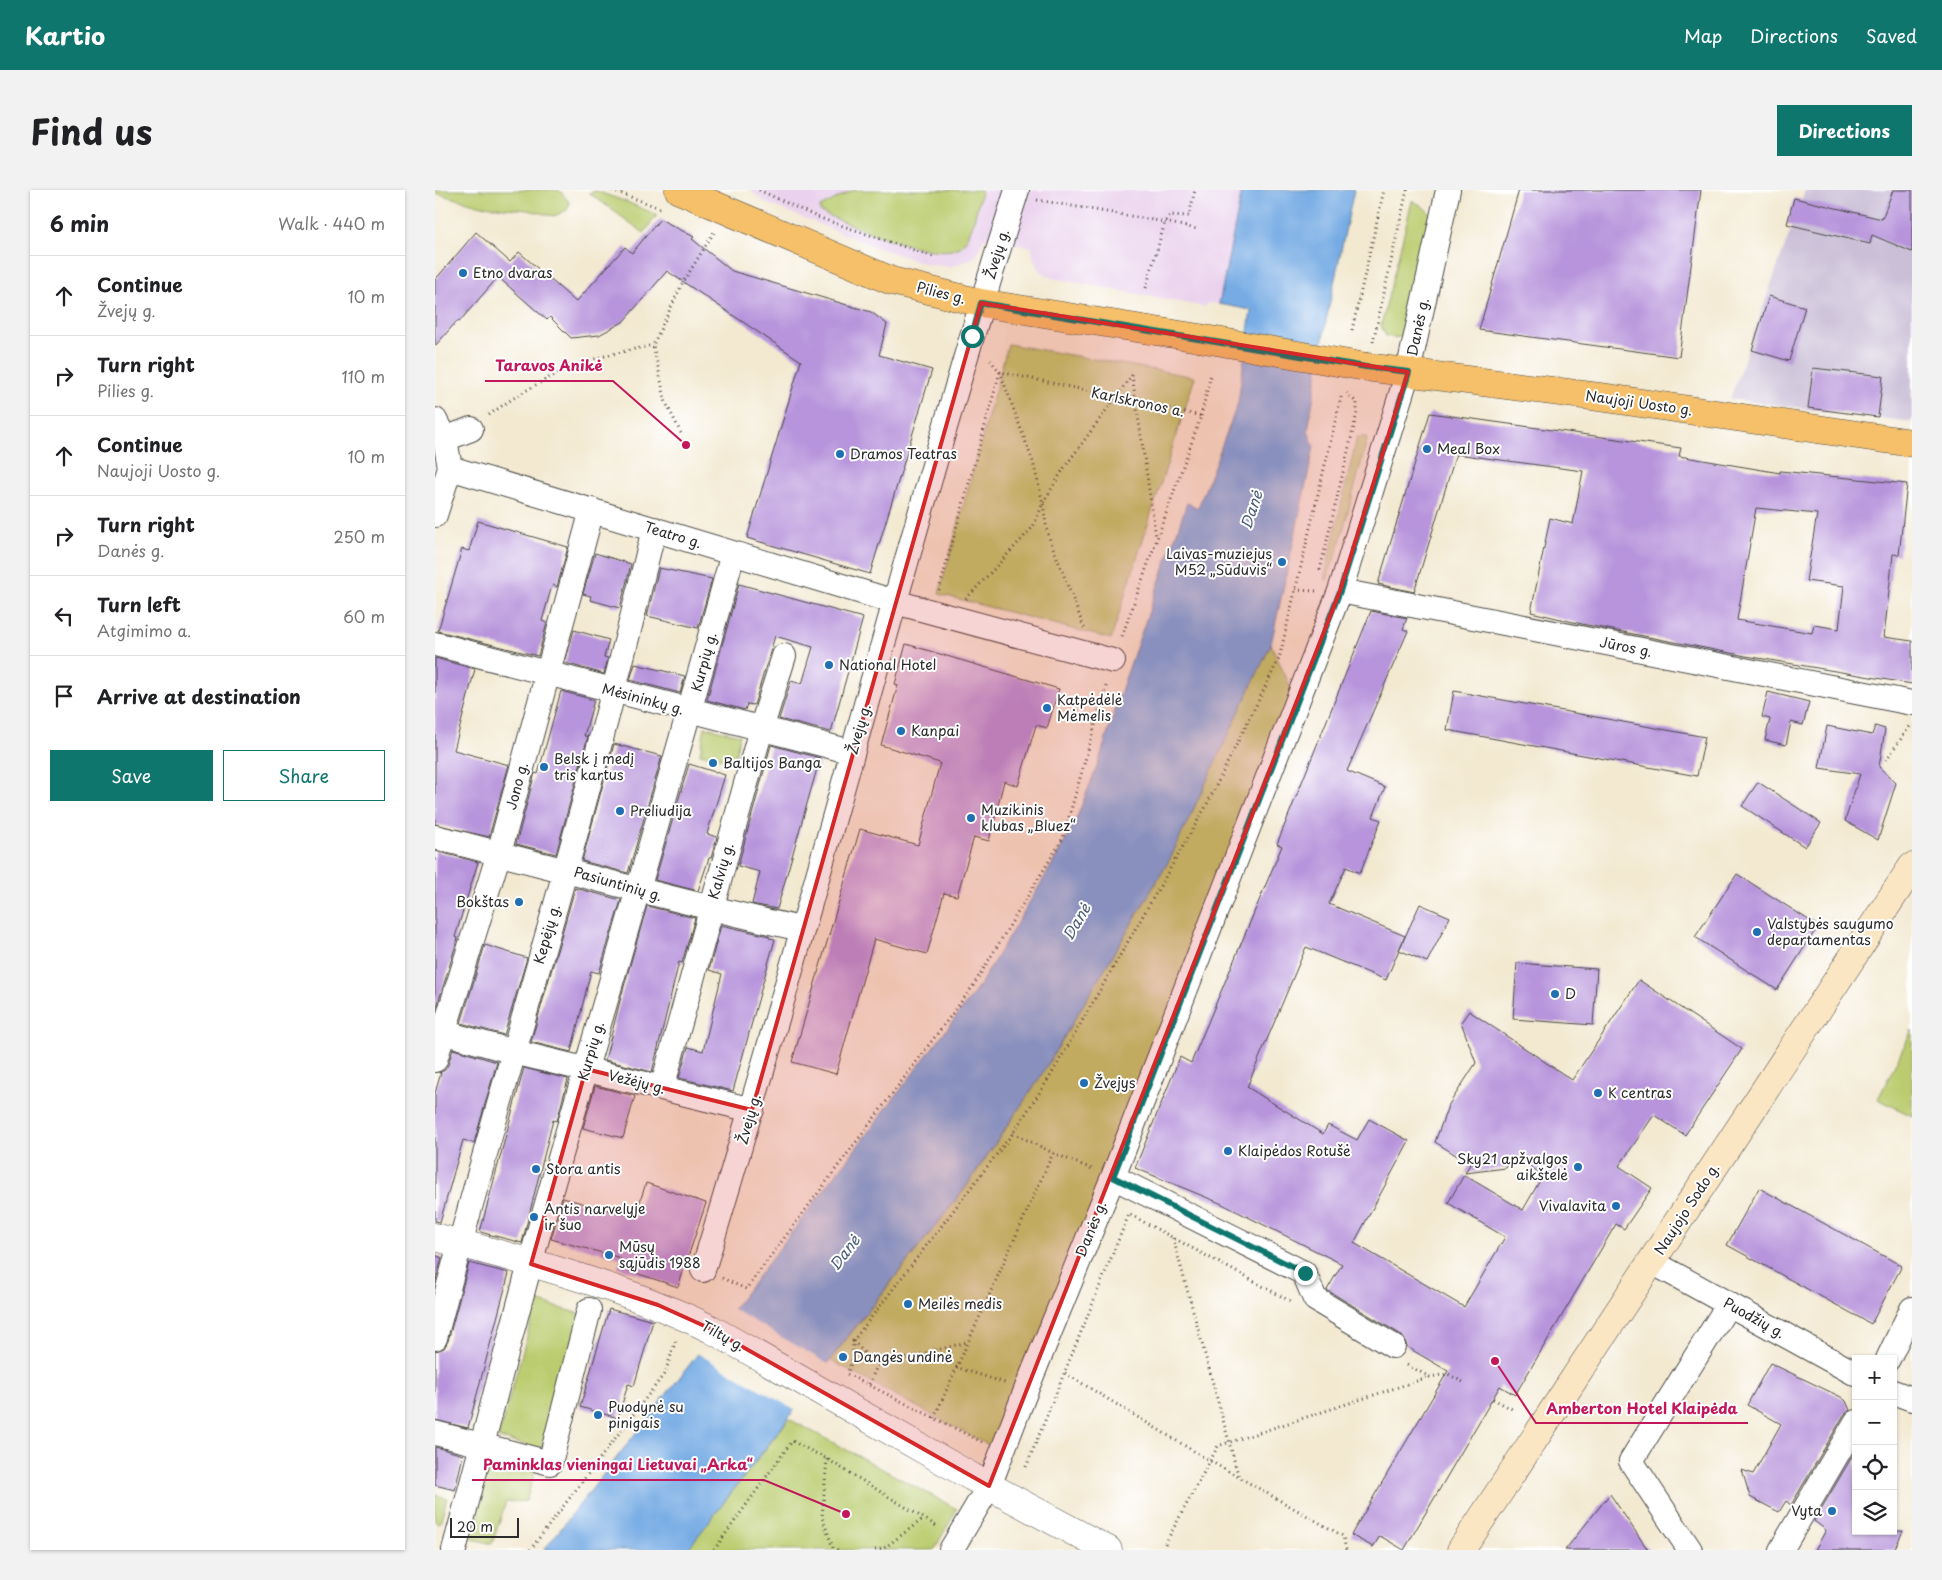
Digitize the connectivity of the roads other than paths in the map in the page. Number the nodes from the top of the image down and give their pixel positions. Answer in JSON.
{"nodes":[{"id":1,"x":679,"y":190,"type":"edge"},
{"id":2,"x":1448,"y":190,"type":"edge"},
{"id":3,"x":1016,"y":194,"type":"edge"},
{"id":4,"x":981,"y":303,"type":"junction"},
{"id":5,"x":1366,"y":367,"type":"joint"},
{"id":6,"x":1409,"y":372,"type":"junction"},
{"id":7,"x":471,"y":429,"type":"road end"},
{"id":8,"x":440,"y":430,"type":"edge"},
{"id":9,"x":1912,"y":443,"type":"edge"},
{"id":10,"x":450,"y":468,"type":"junction"},
{"id":11,"x":592,"y":510,"type":"junction"},
{"id":12,"x":435,"y":515,"type":"edge"},
{"id":13,"x":654,"y":529,"type":"junction"},
{"id":14,"x":733,"y":553,"type":"junction"},
{"id":15,"x":1340,"y":591,"type":"junction"},
{"id":16,"x":895,"y":602,"type":"junction"},
{"id":17,"x":435,"y":644,"type":"edge"},
{"id":18,"x":784,"y":656,"type":"dead end"},
{"id":19,"x":1113,"y":661,"type":"road end"},
{"id":20,"x":548,"y":674,"type":"junction"},
{"id":21,"x":614,"y":690,"type":"junction"},
{"id":22,"x":1912,"y":703,"type":"edge"},
{"id":23,"x":690,"y":711,"type":"junction"},
{"id":24,"x":761,"y":730,"type":"junction"},
{"id":25,"x":852,"y":752,"type":"junction"},
{"id":26,"x":435,"y":837,"type":"edge"},
{"id":27,"x":499,"y":853,"type":"junction"},
{"id":28,"x":1912,"y":867,"type":"edge"},
{"id":29,"x":566,"y":870,"type":"junction"},
{"id":30,"x":637,"y":890,"type":"junction"},
{"id":31,"x":710,"y":910,"type":"junction"},
{"id":32,"x":801,"y":930,"type":"junction"},
{"id":33,"x":439,"y":1031,"type":"edge"},
{"id":34,"x":514,"y":1052,"type":"junction"},
{"id":35,"x":435,"y":1060,"type":"edge"},
{"id":36,"x":586,"y":1069,"type":"junction"},
{"id":37,"x":662,"y":1088,"type":"junction"},
{"id":38,"x":752,"y":1110,"type":"junction"},
{"id":39,"x":1113,"y":1177,"type":"junction"},
{"id":40,"x":447,"y":1240,"type":"edge"},
{"id":41,"x":1652,"y":1262,"type":"junction"},
{"id":42,"x":531,"y":1264,"type":"junction"},
{"id":43,"x":703,"y":1270,"type":"road end"},
{"id":44,"x":1728,"y":1305,"type":"junction"},
{"id":45,"x":1912,"y":1309,"type":"edge"},
{"id":46,"x":589,"y":1310,"type":"dead end"},
{"id":47,"x":435,"y":1338,"type":"edge"},
{"id":48,"x":1399,"y":1355,"type":"road end"},
{"id":49,"x":1890,"y":1355,"type":"edge"},
{"id":50,"x":1852,"y":1372,"type":"edge"},
{"id":51,"x":1897,"y":1393,"type":"edge"},
{"id":52,"x":1912,"y":1399,"type":"edge"},
{"id":53,"x":1852,"y":1429,"type":"edge"},
{"id":54,"x":435,"y":1433,"type":"edge"},
{"id":55,"x":482,"y":1445,"type":"junction"},
{"id":56,"x":989,"y":1486,"type":"junction"},
{"id":57,"x":955,"y":1544,"type":"edge"},
{"id":58,"x":454,"y":1550,"type":"edge"},
{"id":59,"x":1108,"y":1550,"type":"edge"},
{"id":60,"x":1461,"y":1550,"type":"edge"},
{"id":61,"x":1689,"y":1550,"type":"edge"},
{"id":62,"x":1781,"y":1550,"type":"edge"}],
"edges":[{"from":1,"to":4,"type":"main road","name":"Pilies g."},
{"from":2,"to":6,"type":"street","name":"Danės g."},
{"from":3,"to":4,"type":"street","name":"Žvejų g."},
{"from":4,"to":5,"type":"main road","name":"Pilies g.","bridge":true},
{"from":4,"to":16,"type":"street","name":"Žvejų g."},
{"from":5,"to":6,"type":"main road","name":"Naujoji Uosto g."},
{"from":6,"to":9,"type":"main road","name":"Naujoji Uosto g."},
{"from":6,"to":15,"type":"street","name":"Danės g."},
{"from":7,"to":8,"type":"street"},
{"from":8,"to":10,"type":"street"},
{"from":10,"to":11,"type":"street","name":"Teatro g."},
{"from":10,"to":12,"type":"street"},
{"from":11,"to":13,"type":"street","name":"Teatro g."},
{"from":11,"to":20,"type":"street","name":"Jono g."},
{"from":13,"to":14,"type":"street","name":"Teatro g."},
{"from":13,"to":21,"type":"street","name":"Kepėjų g."},
{"from":14,"to":16,"type":"street","name":"Teatro g."},
{"from":14,"to":23,"type":"street","name":"Kurpių g."},
{"from":15,"to":22,"type":"street","name":"Jūros g."},
{"from":15,"to":39,"type":"street","name":"Danės g."},
{"from":16,"to":19,"type":"street"},
{"from":16,"to":25,"type":"street","name":"Žvejų g."},
{"from":17,"to":20,"type":"street","name":"Mėsininkų g."},
{"from":18,"to":24,"type":"street","name":"Kalvių g."},
{"from":20,"to":21,"type":"street","name":"Mėsininkų g."},
{"from":20,"to":27,"type":"street","name":"Jono g."},
{"from":21,"to":23,"type":"street","name":"Mėsininkų g."},
{"from":21,"to":29,"type":"street","name":"Kepėjų g."},
{"from":23,"to":24,"type":"street","name":"Mėsininkų g."},
{"from":23,"to":30,"type":"street","name":"Kurpių g."},
{"from":24,"to":25,"type":"street","name":"Mėsininkų g."},
{"from":24,"to":31,"type":"street","name":"Kalvių g."},
{"from":25,"to":32,"type":"street","name":"Žvejų g."},
{"from":26,"to":27,"type":"street","name":"Pasiuntinių g."},
{"from":27,"to":29,"type":"street","name":"Pasiuntinių g."},
{"from":27,"to":33,"type":"street","name":"Jono g."},
{"from":28,"to":41,"type":"main road","name":"Naujojo Sodo g."},
{"from":29,"to":30,"type":"street","name":"Pasiuntinių g."},
{"from":29,"to":34,"type":"street","name":"Kepėjų g."},
{"from":30,"to":31,"type":"street","name":"Pasiuntinių g."},
{"from":30,"to":36,"type":"street","name":"Kurpių g."},
{"from":31,"to":32,"type":"street","name":"Pasiuntinių g."},
{"from":31,"to":37,"type":"street","name":"Kalvių g."},
{"from":32,"to":38,"type":"street","name":"Žvejų g."},
{"from":33,"to":34,"type":"street","name":"Vežėjų g."},
{"from":33,"to":35,"type":"street","name":"Jono g."},
{"from":34,"to":36,"type":"street","name":"Vežėjų g."},
{"from":34,"to":40,"type":"street","name":"Kepėjų g."},
{"from":36,"to":37,"type":"street","name":"Vežėjų g."},
{"from":36,"to":42,"type":"street","name":"Kurpių g."},
{"from":37,"to":38,"type":"street","name":"Vežėjų g."},
{"from":38,"to":43,"type":"street","name":"Žvejų g."},
{"from":39,"to":48,"type":"street"},
{"from":39,"to":56,"type":"street","name":"Danės g."},
{"from":40,"to":42,"type":"street","name":"Tiltų g."},
{"from":40,"to":47,"type":"street","name":"Kepėjų g."},
{"from":41,"to":44,"type":"street","name":"Puodžių g."},
{"from":41,"to":60,"type":"main road","name":"Naujojo Sodo g."},
{"from":42,"to":55,"type":"street","name":"Kurpių g."},
{"from":42,"to":56,"type":"street","name":"Tiltų g."},
{"from":44,"to":50,"type":"street","name":"Puodžių g."},
{"from":44,"to":61,"type":"street"},
{"from":45,"to":49,"type":"street"},
{"from":46,"to":55,"type":"street"},
{"from":51,"to":52,"type":"street"},
{"from":53,"to":62,"type":"street"},
{"from":54,"to":55,"type":"street"},
{"from":55,"to":58,"type":"street","name":"Kurpių g."},
{"from":56,"to":57,"type":"street","name":"Danės g."},
{"from":56,"to":59,"type":"street","name":"Tiltų g."}]}
